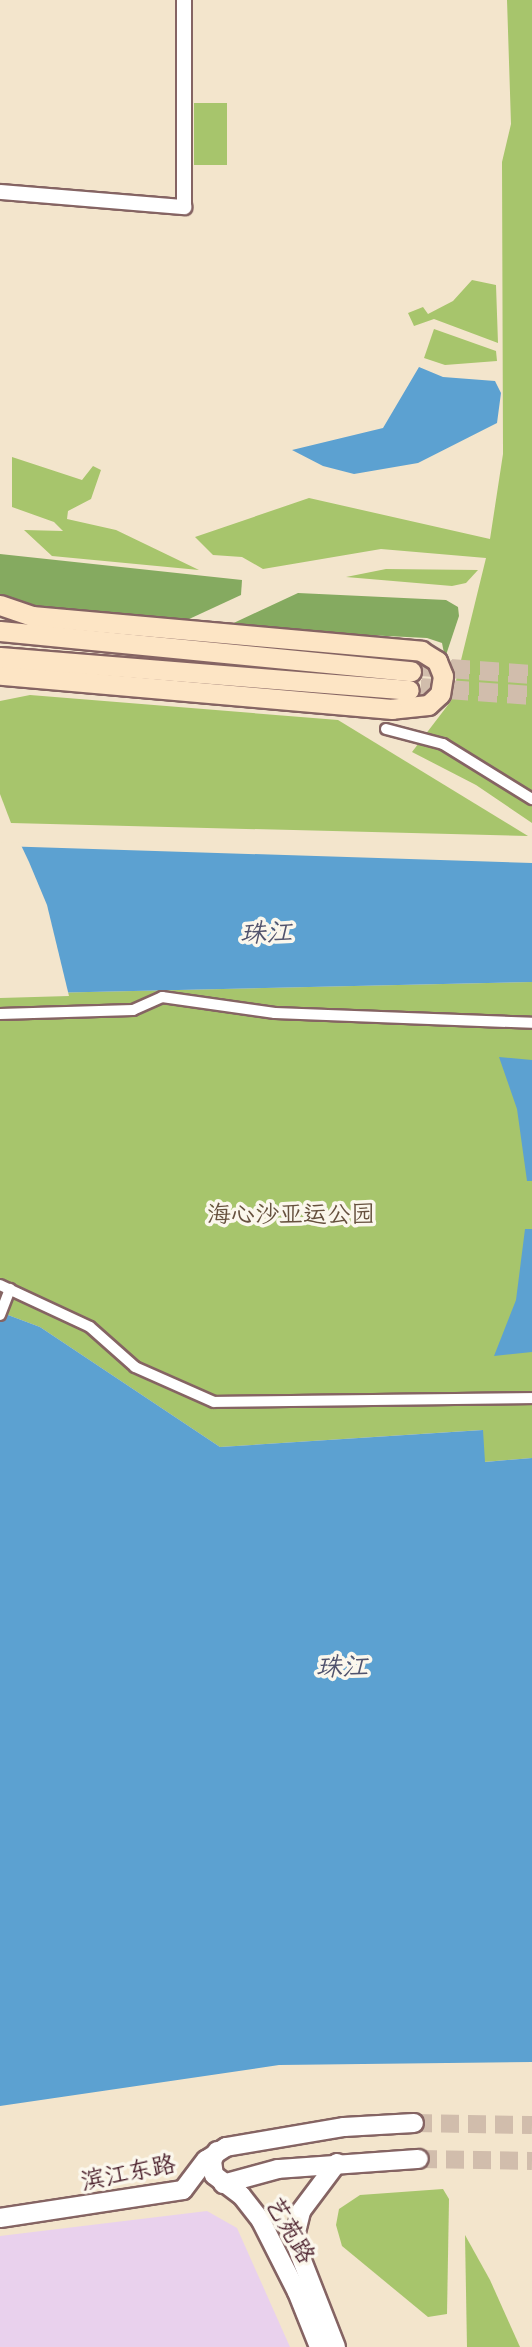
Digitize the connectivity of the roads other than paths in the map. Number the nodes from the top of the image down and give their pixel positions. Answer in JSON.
{"nodes":[{"id":1,"x":184,"y":0,"type":"edge"},
{"id":2,"x":0,"y":192,"type":"edge"},
{"id":3,"x":0,"y":605,"type":"edge"},
{"id":4,"x":0,"y":617,"type":"edge"},
{"id":5,"x":0,"y":631,"type":"edge"},
{"id":6,"x":36,"y":637,"type":"junction"},
{"id":7,"x":0,"y":657,"type":"edge"},
{"id":8,"x":0,"y":666,"type":"edge"},
{"id":9,"x":32,"y":668,"type":"junction"},
{"id":10,"x":0,"y":675,"type":"edge"},
{"id":11,"x":386,"y":729,"type":"dead end"},
{"id":12,"x":532,"y":799,"type":"edge"},
{"id":13,"x":0,"y":1014,"type":"edge"},
{"id":14,"x":532,"y":1023,"type":"edge"},
{"id":15,"x":5,"y":1287,"type":"edge"},
{"id":16,"x":1,"y":1312,"type":"edge"},
{"id":17,"x":532,"y":1398,"type":"edge"},
{"id":18,"x":414,"y":2123,"type":"tunnel mouth"},
{"id":19,"x":218,"y":2151,"type":"junction"},
{"id":20,"x":419,"y":2159,"type":"tunnel mouth"},
{"id":21,"x":337,"y":2163,"type":"junction"},
{"id":22,"x":223,"y":2184,"type":"junction"},
{"id":23,"x":0,"y":2218,"type":"edge"},
{"id":24,"x":319,"y":2347,"type":"edge"},
{"id":25,"x":336,"y":2347,"type":"edge"}],
"edges":[{"from":1,"to":2,"type":"street"},
{"from":3,"to":9,"type":"main road"},
{"from":4,"to":6,"type":"main road"},
{"from":5,"to":6,"type":"main road"},
{"from":6,"to":9,"type":"main road"},
{"from":7,"to":9,"type":"main road"},
{"from":8,"to":9,"type":"main road"},
{"from":9,"to":10,"type":"main road"},
{"from":11,"to":12,"type":"street"},
{"from":13,"to":14,"type":"street"},
{"from":15,"to":16,"type":"street"},
{"from":15,"to":17,"type":"street"},
{"from":18,"to":19,"type":"street"},
{"from":19,"to":22,"type":"street"},
{"from":19,"to":23,"type":"street","name":"滨江东路"},
{"from":20,"to":21,"type":"street"},
{"from":21,"to":22,"type":"street"},
{"from":21,"to":25,"type":"street","name":"艺苑路"},
{"from":22,"to":24,"type":"street","name":"艺苑路"}]}
